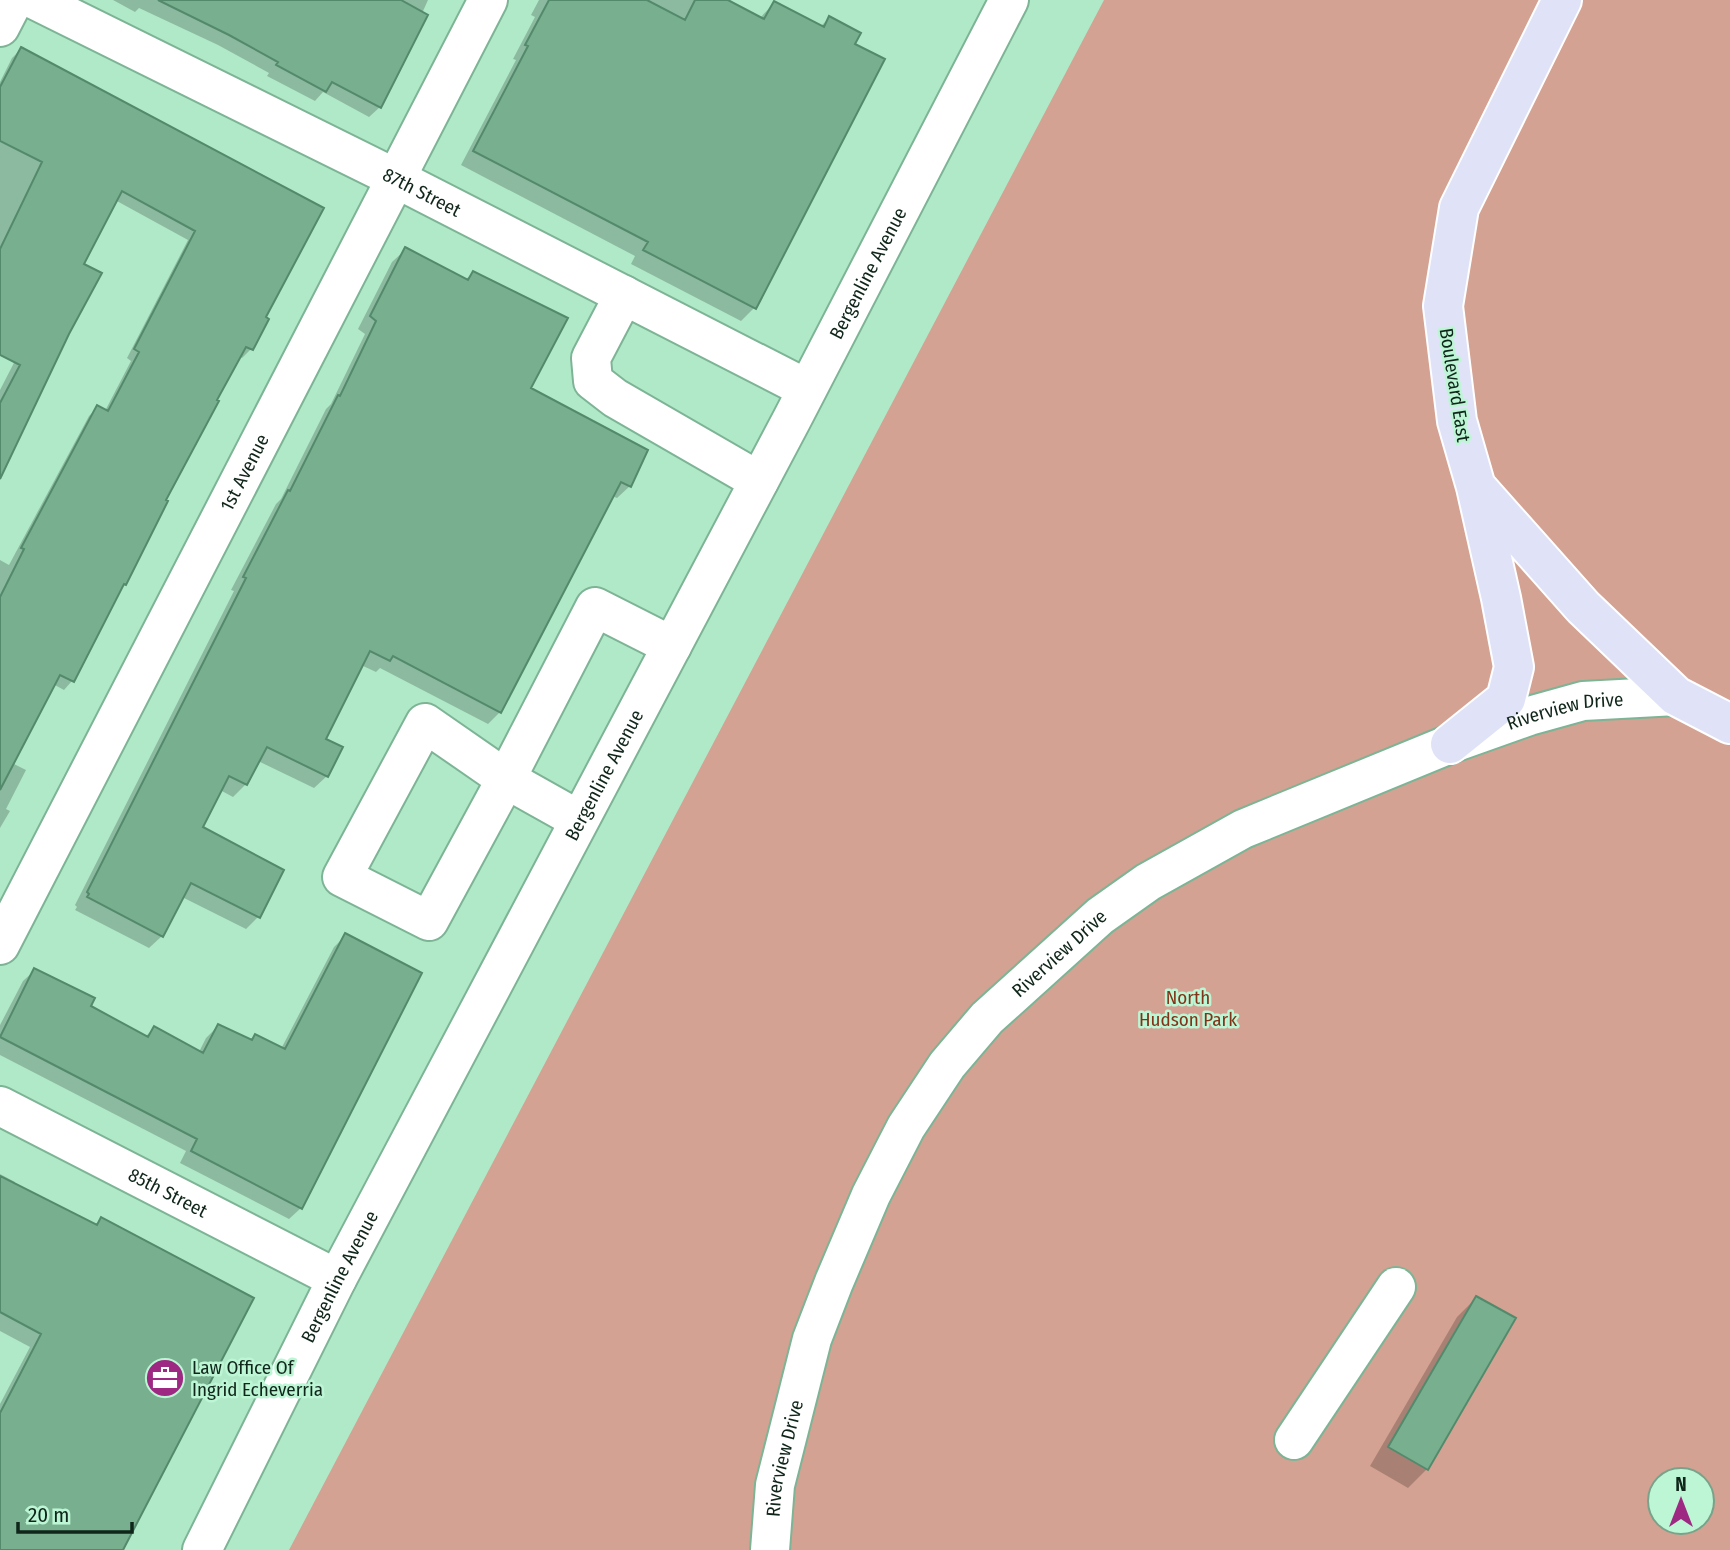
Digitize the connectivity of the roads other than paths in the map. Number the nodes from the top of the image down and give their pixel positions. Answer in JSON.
{"nodes":[{"id":1,"x":14,"y":0,"type":"edge"},
{"id":2,"x":35,"y":0,"type":"edge"},
{"id":3,"x":488,"y":0,"type":"edge"},
{"id":4,"x":1009,"y":0,"type":"edge"},
{"id":5,"x":1562,"y":0,"type":"edge"},
{"id":6,"x":0,"y":27,"type":"edge"},
{"id":7,"x":395,"y":178,"type":"junction"},
{"id":8,"x":624,"y":295,"type":"junction"},
{"id":9,"x":807,"y":389,"type":"junction"},
{"id":10,"x":759,"y":481,"type":"junction"},
{"id":11,"x":1476,"y":487,"type":"junction"},
{"id":12,"x":672,"y":646,"type":"junction"},
{"id":13,"x":1676,"y":696,"type":"junction"},
{"id":14,"x":1730,"y":724,"type":"edge"},
{"id":15,"x":1450,"y":744,"type":"junction"},
{"id":16,"x":506,"y":779,"type":"junction"},
{"id":17,"x":579,"y":821,"type":"junction"},
{"id":18,"x":0,"y":945,"type":"edge"},
{"id":19,"x":0,"y":1106,"type":"edge"},
{"id":20,"x":337,"y":1279,"type":"junction"},
{"id":21,"x":1396,"y":1287,"type":"dead end"},
{"id":22,"x":1294,"y":1440,"type":"dead end"},
{"id":23,"x":202,"y":1550,"type":"edge"},
{"id":24,"x":770,"y":1550,"type":"edge"}],
"edges":[{"from":1,"to":6,"type":"street"},
{"from":2,"to":7,"type":"street","name":"87th Street"},
{"from":3,"to":7,"type":"street","name":"1st Avenue"},
{"from":4,"to":9,"type":"street","name":"Bergenline Avenue"},
{"from":5,"to":11,"type":"main road","name":"Boulevard East"},
{"from":7,"to":8,"type":"street","name":"87th Street"},
{"from":7,"to":18,"type":"street","name":"1st Avenue"},
{"from":8,"to":9,"type":"street","name":"87th Street"},
{"from":8,"to":10,"type":"street"},
{"from":9,"to":10,"type":"street","name":"Bergenline Avenue"},
{"from":10,"to":12,"type":"street","name":"Bergenline Avenue"},
{"from":11,"to":13,"type":"main road","name":"Boulevard East"},
{"from":11,"to":15,"type":"main road"},
{"from":12,"to":16,"type":"street"},
{"from":12,"to":17,"type":"street","name":"Bergenline Avenue"},
{"from":13,"to":14,"type":"main road","name":"Boulevard East"},
{"from":13,"to":15,"type":"street","name":"Riverview Drive"},
{"from":15,"to":24,"type":"street","name":"Riverview Drive"},
{"from":16,"to":16,"type":"street"},
{"from":16,"to":17,"type":"street"},
{"from":17,"to":20,"type":"street","name":"Bergenline Avenue"},
{"from":19,"to":20,"type":"street","name":"85th Street"},
{"from":20,"to":23,"type":"street","name":"Bergenline Avenue"},
{"from":21,"to":22,"type":"street"}]}
